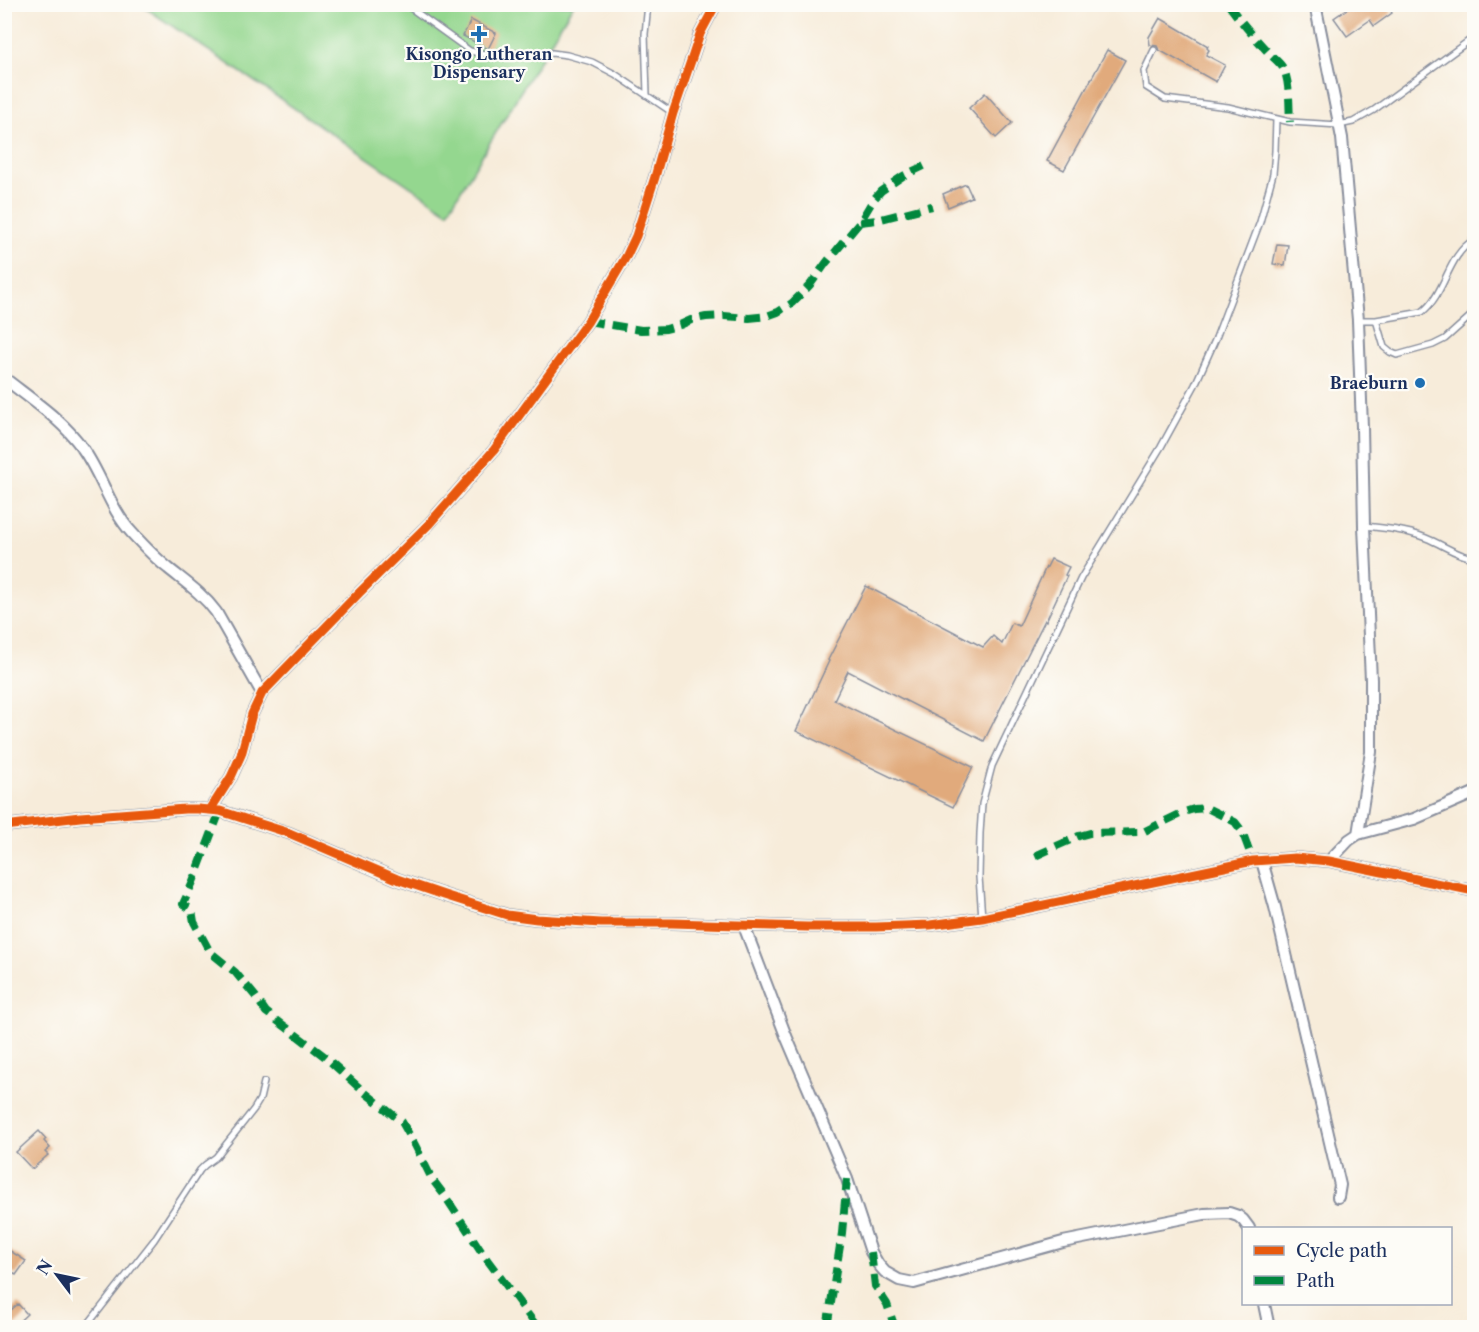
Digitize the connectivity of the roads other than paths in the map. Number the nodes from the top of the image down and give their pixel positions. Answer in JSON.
{"nodes":[{"id":1,"x":405,"y":4,"type":"edge"},
{"id":2,"x":648,"y":4,"type":"edge"},
{"id":3,"x":716,"y":4,"type":"edge"},
{"id":4,"x":1315,"y":4,"type":"edge"},
{"id":5,"x":1474,"y":37,"type":"edge"},
{"id":6,"x":1154,"y":50,"type":"dead end"},
{"id":7,"x":647,"y":94,"type":"junction"},
{"id":8,"x":673,"y":112,"type":"junction"},
{"id":9,"x":1276,"y":118,"type":"junction"},
{"id":10,"x":1339,"y":125,"type":"junction"},
{"id":11,"x":1474,"y":240,"type":"edge"},
{"id":12,"x":1474,"y":313,"type":"edge"},
{"id":13,"x":1358,"y":320,"type":"junction"},
{"id":14,"x":1376,"y":320,"type":"junction"},
{"id":15,"x":4,"y":378,"type":"edge"},
{"id":16,"x":1364,"y":526,"type":"junction"},
{"id":17,"x":1474,"y":558,"type":"edge"},
{"id":18,"x":262,"y":693,"type":"junction"},
{"id":19,"x":1474,"y":793,"type":"edge"},
{"id":20,"x":210,"y":810,"type":"junction"},
{"id":21,"x":4,"y":826,"type":"edge"},
{"id":22,"x":1359,"y":834,"type":"junction"},
{"id":23,"x":1262,"y":861,"type":"junction"},
{"id":24,"x":1329,"y":861,"type":"junction"},
{"id":25,"x":1474,"y":891,"type":"edge"},
{"id":26,"x":982,"y":918,"type":"junction"},
{"id":27,"x":744,"y":926,"type":"junction"},
{"id":28,"x":264,"y":1082,"type":"dead end"},
{"id":29,"x":1338,"y":1197,"type":"dead end"},
{"id":30,"x":1248,"y":1227,"type":"edge"},
{"id":31,"x":1264,"y":1305,"type":"edge"},
{"id":32,"x":85,"y":1328,"type":"edge"},
{"id":33,"x":1269,"y":1328,"type":"edge"}],
"edges":[{"from":1,"to":7,"type":"lane"},
{"from":2,"to":7,"type":"lane"},
{"from":3,"to":8,"type":"street"},
{"from":4,"to":10,"type":"street"},
{"from":5,"to":10,"type":"lane"},
{"from":6,"to":9,"type":"lane"},
{"from":7,"to":8,"type":"lane"},
{"from":8,"to":18,"type":"street"},
{"from":9,"to":10,"type":"lane"},
{"from":9,"to":26,"type":"lane"},
{"from":10,"to":13,"type":"street"},
{"from":11,"to":14,"type":"lane"},
{"from":12,"to":14,"type":"lane"},
{"from":13,"to":14,"type":"lane"},
{"from":13,"to":16,"type":"street"},
{"from":15,"to":18,"type":"street"},
{"from":16,"to":17,"type":"lane"},
{"from":16,"to":22,"type":"street"},
{"from":18,"to":20,"type":"street"},
{"from":19,"to":22,"type":"street"},
{"from":20,"to":21,"type":"street"},
{"from":20,"to":27,"type":"street"},
{"from":22,"to":24,"type":"street"},
{"from":23,"to":24,"type":"street"},
{"from":23,"to":26,"type":"street"},
{"from":23,"to":29,"type":"street"},
{"from":24,"to":25,"type":"street"},
{"from":26,"to":27,"type":"street"},
{"from":27,"to":30,"type":"street"},
{"from":28,"to":32,"type":"lane"},
{"from":31,"to":33,"type":"street"}]}
